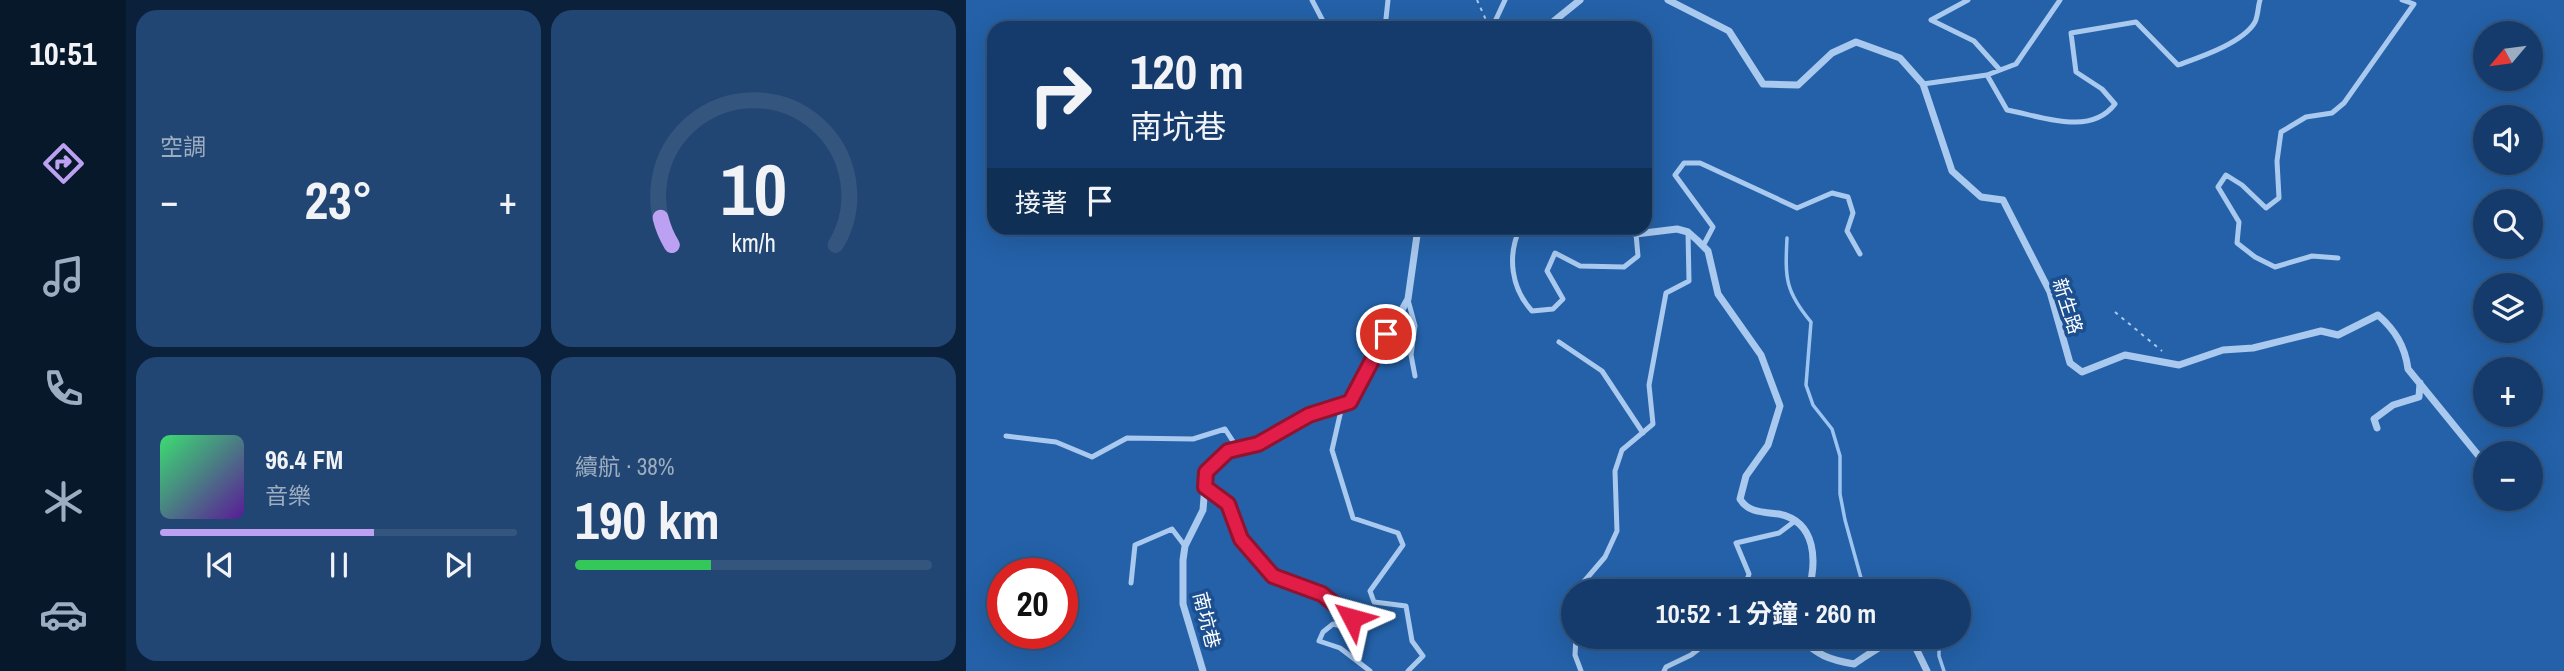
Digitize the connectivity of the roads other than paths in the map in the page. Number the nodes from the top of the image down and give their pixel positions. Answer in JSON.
{"nodes":[{"id":1,"x":1312,"y":0,"type":"edge"},
{"id":2,"x":1388,"y":0,"type":"edge"},
{"id":3,"x":1504,"y":0,"type":"edge"},
{"id":4,"x":1580,"y":0,"type":"edge"},
{"id":5,"x":1668,"y":0,"type":"edge"},
{"id":6,"x":1968,"y":0,"type":"edge"},
{"id":7,"x":2060,"y":0,"type":"edge"},
{"id":8,"x":2260,"y":0,"type":"edge"},
{"id":9,"x":2402,"y":0,"type":"edge"},
{"id":10,"x":1323,"y":21,"type":"edge"},
{"id":11,"x":1386,"y":21,"type":"edge"},
{"id":12,"x":1494,"y":21,"type":"edge"},
{"id":13,"x":1559,"y":21,"type":"edge"},
{"id":14,"x":2000,"y":70,"type":"junction"},
{"id":15,"x":1987,"y":75,"type":"junction"},
{"id":16,"x":1923,"y":84,"type":"junction"},
{"id":17,"x":1652,"y":232,"type":"edge"},
{"id":18,"x":1688,"y":232,"type":"junction"},
{"id":19,"x":1417,"y":235,"type":"edge"},
{"id":20,"x":1517,"y":235,"type":"edge"},
{"id":21,"x":1636,"y":235,"type":"edge"},
{"id":22,"x":1703,"y":246,"type":"junction"},
{"id":23,"x":1860,"y":254,"type":"dead end"},
{"id":24,"x":2339,"y":258,"type":"dead end"},
{"id":25,"x":1408,"y":299,"type":"junction"},
{"id":26,"x":1559,"y":342,"type":"dead end"},
{"id":27,"x":1415,"y":376,"type":"dead end"},
{"id":28,"x":2420,"y":383,"type":"junction"},
{"id":29,"x":1342,"y":406,"type":"junction"},
{"id":30,"x":2377,"y":428,"type":"dead end"},
{"id":31,"x":1643,"y":433,"type":"junction"},
{"id":32,"x":1006,"y":436,"type":"dead end"},
{"id":33,"x":1238,"y":449,"type":"junction"},
{"id":34,"x":2473,"y":449,"type":"edge"},
{"id":35,"x":1205,"y":487,"type":"junction"},
{"id":36,"x":1795,"y":521,"type":"junction"},
{"id":37,"x":1185,"y":546,"type":"junction"},
{"id":38,"x":1586,"y":579,"type":"edge"},
{"id":39,"x":1747,"y":579,"type":"edge"},
{"id":40,"x":1812,"y":579,"type":"edge"},
{"id":41,"x":1131,"y":583,"type":"dead end"},
{"id":42,"x":1575,"y":649,"type":"edge"},
{"id":43,"x":1696,"y":649,"type":"edge"},
{"id":44,"x":1811,"y":649,"type":"edge"},
{"id":45,"x":1879,"y":649,"type":"edge"},
{"id":46,"x":1916,"y":649,"type":"edge"},
{"id":47,"x":1203,"y":671,"type":"edge"},
{"id":48,"x":1370,"y":671,"type":"edge"},
{"id":49,"x":1408,"y":671,"type":"edge"},
{"id":50,"x":1581,"y":671,"type":"edge"},
{"id":51,"x":1664,"y":671,"type":"edge"},
{"id":52,"x":1927,"y":671,"type":"edge"}],
"edges":[{"from":1,"to":10,"type":"lane"},
{"from":2,"to":11,"type":"lane"},
{"from":3,"to":12,"type":"lane"},
{"from":4,"to":13,"type":"street"},
{"from":5,"to":16,"type":"street","name":"新生路"},
{"from":6,"to":14,"type":"lane"},
{"from":7,"to":14,"type":"lane"},
{"from":8,"to":15,"type":"lane"},
{"from":9,"to":24,"type":"lane"},
{"from":14,"to":15,"type":"lane"},
{"from":15,"to":16,"type":"lane"},
{"from":16,"to":28,"type":"street","name":"新生路"},
{"from":17,"to":18,"type":"street"},
{"from":18,"to":22,"type":"street"},
{"from":18,"to":31,"type":"lane"},
{"from":19,"to":25,"type":"street"},
{"from":20,"to":21,"type":"lane"},
{"from":22,"to":23,"type":"lane"},
{"from":22,"to":36,"type":"street"},
{"from":25,"to":27,"type":"lane"},
{"from":25,"to":29,"type":"street"},
{"from":26,"to":31,"type":"lane"},
{"from":28,"to":30,"type":"street"},
{"from":28,"to":34,"type":"street","name":"新生路"},
{"from":29,"to":33,"type":"street","name":"南坑巷"},
{"from":29,"to":49,"type":"lane"},
{"from":31,"to":38,"type":"lane"},
{"from":32,"to":33,"type":"lane"},
{"from":33,"to":35,"type":"street","name":"南坑巷"},
{"from":35,"to":37,"type":"street","name":"南坑巷"},
{"from":35,"to":48,"type":"lane"},
{"from":36,"to":39,"type":"lane"},
{"from":36,"to":40,"type":"street"},
{"from":37,"to":41,"type":"lane"},
{"from":37,"to":47,"type":"street","name":"南坑巷"},
{"from":42,"to":50,"type":"lane"},
{"from":43,"to":51,"type":"lane"},
{"from":44,"to":45,"type":"street"},
{"from":46,"to":52,"type":"street"}]}
